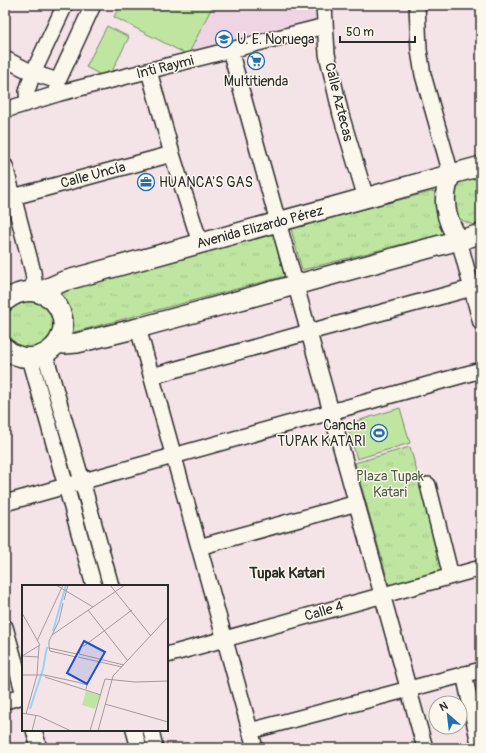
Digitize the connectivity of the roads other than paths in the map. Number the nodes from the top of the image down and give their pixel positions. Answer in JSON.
{"nodes":[{"id":1,"x":65,"y":5,"type":"edge"},
{"id":2,"x":93,"y":5,"type":"edge"},
{"id":3,"x":324,"y":5,"type":"edge"},
{"id":4,"x":417,"y":5,"type":"edge"},
{"id":5,"x":325,"y":26,"type":"junction"},
{"id":6,"x":230,"y":50,"type":"junction"},
{"id":7,"x":5,"y":59,"type":"edge"},
{"id":8,"x":149,"y":71,"type":"junction"},
{"id":9,"x":33,"y":73,"type":"junction"},
{"id":10,"x":59,"y":87,"type":"junction"},
{"id":11,"x":28,"y":103,"type":"junction"},
{"id":12,"x":5,"y":110,"type":"edge"},
{"id":13,"x":172,"y":154,"type":"junction"},
{"id":14,"x":5,"y":166,"type":"edge"},
{"id":15,"x":481,"y":166,"type":"edge"},
{"id":16,"x":450,"y":174,"type":"junction"},
{"id":17,"x":14,"y":197,"type":"junction"},
{"id":18,"x":366,"y":198,"type":"junction"},
{"id":19,"x":278,"y":222,"type":"junction"},
{"id":20,"x":481,"y":234,"type":"edge"},
{"id":21,"x":460,"y":240,"type":"junction"},
{"id":22,"x":200,"y":243,"type":"junction"},
{"id":23,"x":296,"y":284,"type":"junction"},
{"id":24,"x":472,"y":288,"type":"junction"},
{"id":25,"x":37,"y":292,"type":"junction"},
{"id":26,"x":5,"y":301,"type":"edge"},
{"id":27,"x":481,"y":322,"type":"edge"},
{"id":28,"x":138,"y":328,"type":"junction"},
{"id":29,"x":309,"y":332,"type":"junction"},
{"id":30,"x":26,"y":354,"type":"edge"},
{"id":31,"x":481,"y":370,"type":"edge"},
{"id":32,"x":152,"y":376,"type":"junction"},
{"id":33,"x":331,"y":412,"type":"junction"},
{"id":34,"x":174,"y":456,"type":"junction"},
{"id":35,"x":82,"y":481,"type":"junction"},
{"id":36,"x":65,"y":485,"type":"junction"},
{"id":37,"x":428,"y":485,"type":"dead end"},
{"id":38,"x":5,"y":503,"type":"edge"},
{"id":39,"x":357,"y":503,"type":"junction"},
{"id":40,"x":199,"y":547,"type":"junction"},
{"id":41,"x":481,"y":568,"type":"edge"},
{"id":42,"x":451,"y":576,"type":"junction"},
{"id":43,"x":94,"y":585,"type":"edge"},
{"id":44,"x":111,"y":585,"type":"edge"},
{"id":45,"x":382,"y":595,"type":"junction"},
{"id":46,"x":5,"y":627,"type":"edge"},
{"id":47,"x":224,"y":639,"type":"junction"},
{"id":48,"x":168,"y":655,"type":"edge"},
{"id":49,"x":481,"y":670,"type":"edge"},
{"id":50,"x":464,"y":674,"type":"junction"},
{"id":51,"x":22,"y":687,"type":"edge"},
{"id":52,"x":408,"y":689,"type":"junction"},
{"id":53,"x":22,"y":696,"type":"edge"},
{"id":54,"x":5,"y":701,"type":"edge"},
{"id":55,"x":34,"y":731,"type":"edge"},
{"id":56,"x":134,"y":731,"type":"edge"},
{"id":57,"x":150,"y":731,"type":"edge"},
{"id":58,"x":250,"y":731,"type":"junction"},
{"id":59,"x":39,"y":748,"type":"edge"},
{"id":60,"x":139,"y":748,"type":"edge"},
{"id":61,"x":155,"y":748,"type":"edge"},
{"id":62,"x":255,"y":748,"type":"edge"},
{"id":63,"x":425,"y":748,"type":"edge"},
{"id":64,"x":480,"y":748,"type":"edge"}],
"edges":[{"from":1,"to":9,"type":"street"},
{"from":2,"to":10,"type":"street"},
{"from":3,"to":5,"type":"street","name":"Calle Aztecas"},
{"from":4,"to":16,"type":"street"},
{"from":5,"to":6,"type":"street","name":"Inti Raymi"},
{"from":5,"to":18,"type":"street","name":"Calle Aztecas"},
{"from":6,"to":8,"type":"street","name":"Inti Raymi"},
{"from":6,"to":19,"type":"street"},
{"from":7,"to":9,"type":"street"},
{"from":8,"to":10,"type":"street","name":"Inti Raymi"},
{"from":8,"to":13,"type":"street"},
{"from":9,"to":10,"type":"street"},
{"from":9,"to":11,"type":"street"},
{"from":10,"to":11,"type":"street","name":"Inti Raymi"},
{"from":11,"to":12,"type":"street","name":"Inti Raymi"},
{"from":13,"to":17,"type":"street","name":"Calle Uncía"},
{"from":13,"to":22,"type":"street"},
{"from":14,"to":17,"type":"street"},
{"from":15,"to":16,"type":"main road","name":"Avenida Elizardo Pérez"},
{"from":16,"to":18,"type":"main road","name":"Avenida Elizardo Pérez"},
{"from":16,"to":21,"type":"main road"},
{"from":17,"to":25,"type":"street"},
{"from":18,"to":19,"type":"main road","name":"Avenida Elizardo Pérez"},
{"from":19,"to":22,"type":"main road","name":"Avenida Elizardo Pérez"},
{"from":19,"to":23,"type":"street"},
{"from":20,"to":21,"type":"main road"},
{"from":21,"to":23,"type":"main road"},
{"from":21,"to":24,"type":"street"},
{"from":22,"to":25,"type":"main road","name":"Avenida Elizardo Pérez"},
{"from":23,"to":28,"type":"main road"},
{"from":23,"to":29,"type":"street"},
{"from":24,"to":27,"type":"street"},
{"from":24,"to":29,"type":"street"},
{"from":25,"to":26,"type":"main road","name":"Avenida Elizardo Pérez"},
{"from":25,"to":30,"type":"main road"},
{"from":28,"to":30,"type":"main road"},
{"from":28,"to":32,"type":"street"},
{"from":29,"to":32,"type":"street"},
{"from":29,"to":33,"type":"street"},
{"from":30,"to":35,"type":"street"},
{"from":30,"to":36,"type":"street"},
{"from":31,"to":33,"type":"street"},
{"from":32,"to":34,"type":"street"},
{"from":33,"to":34,"type":"street"},
{"from":33,"to":39,"type":"street"},
{"from":34,"to":35,"type":"street"},
{"from":34,"to":40,"type":"street"},
{"from":35,"to":36,"type":"street"},
{"from":35,"to":44,"type":"street"},
{"from":36,"to":38,"type":"street"},
{"from":36,"to":43,"type":"street"},
{"from":37,"to":42,"type":"street"},
{"from":39,"to":40,"type":"street"},
{"from":39,"to":45,"type":"street"},
{"from":40,"to":47,"type":"street"},
{"from":41,"to":42,"type":"street","name":"Calle 4"},
{"from":42,"to":45,"type":"street","name":"Calle 4"},
{"from":45,"to":47,"type":"street","name":"Calle 4"},
{"from":45,"to":52,"type":"street"},
{"from":46,"to":51,"type":"street"},
{"from":47,"to":48,"type":"street","name":"Calle 4"},
{"from":47,"to":58,"type":"street"},
{"from":49,"to":50,"type":"street"},
{"from":50,"to":52,"type":"street"},
{"from":50,"to":64,"type":"street"},
{"from":52,"to":58,"type":"street"},
{"from":52,"to":63,"type":"street"},
{"from":53,"to":54,"type":"street"},
{"from":55,"to":59,"type":"street"},
{"from":56,"to":60,"type":"street"},
{"from":57,"to":61,"type":"street"},
{"from":58,"to":62,"type":"street"}]}
